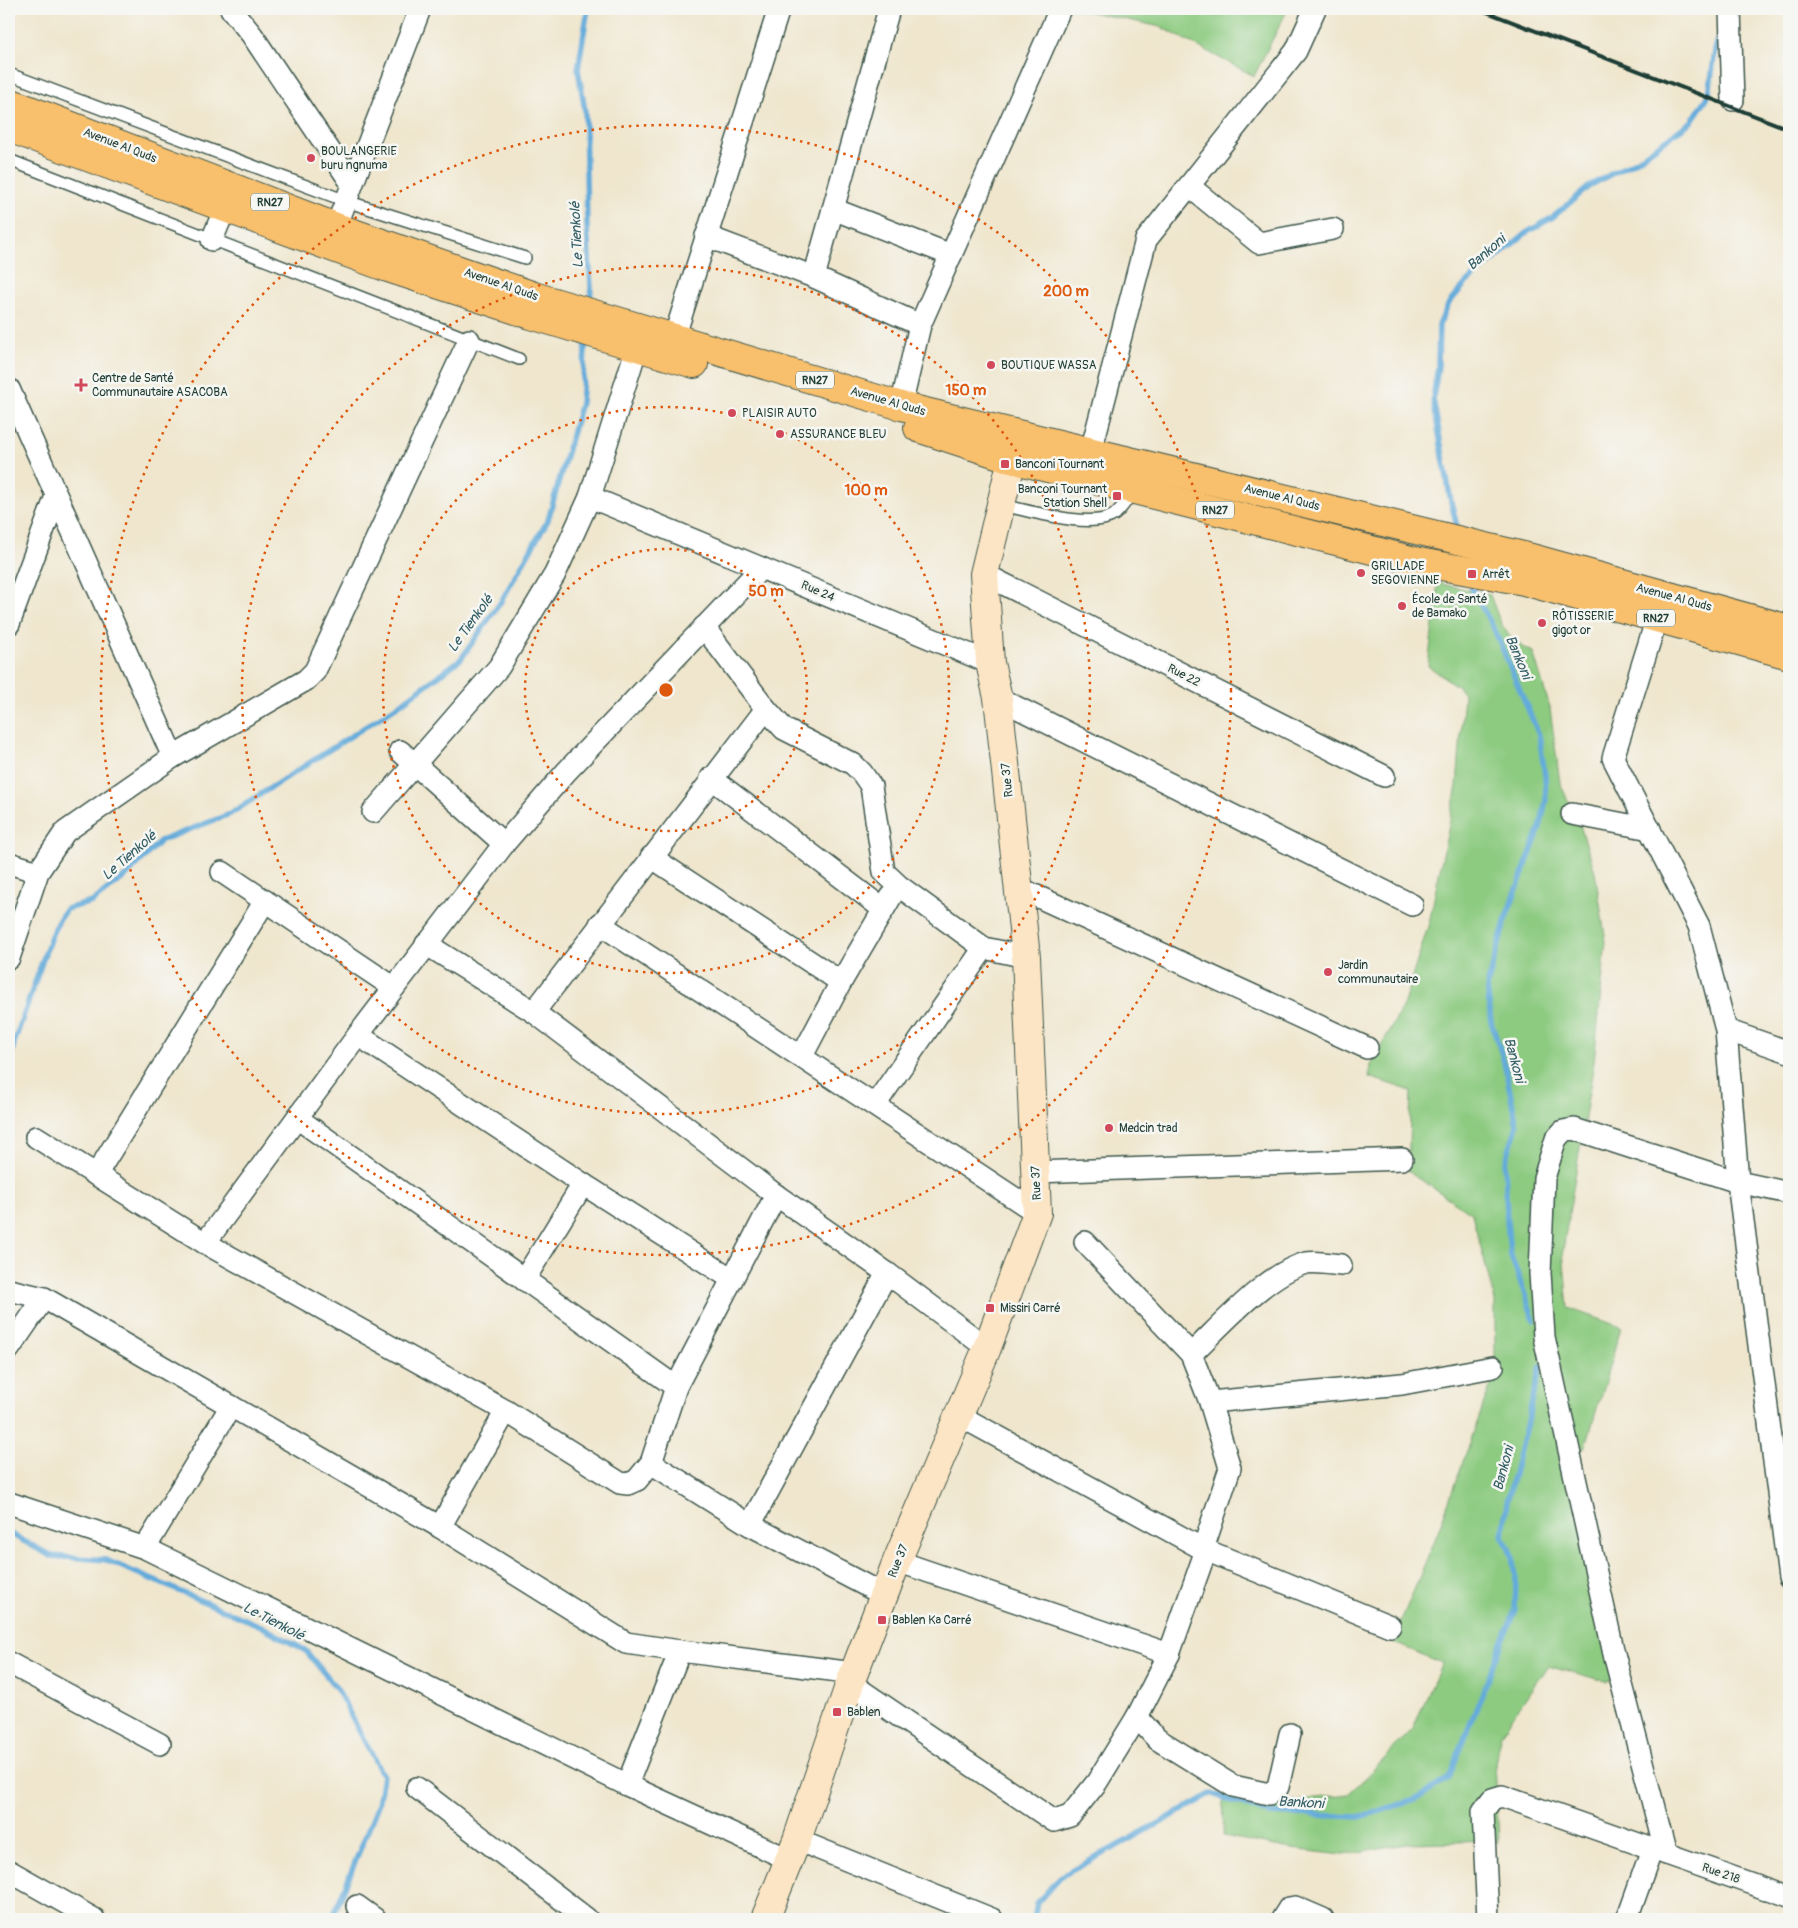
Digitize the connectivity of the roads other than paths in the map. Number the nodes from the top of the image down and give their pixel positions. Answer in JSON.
{"nodes":[{"id":1,"x":232,"y":9,"type":"edge"},
{"id":2,"x":420,"y":9,"type":"edge"},
{"id":3,"x":778,"y":9,"type":"edge"},
{"id":4,"x":889,"y":9,"type":"edge"},
{"id":5,"x":1060,"y":9,"type":"edge"},
{"id":6,"x":1315,"y":9,"type":"edge"},
{"id":7,"x":1730,"y":9,"type":"edge"},
{"id":8,"x":9,"y":74,"type":"edge"},
{"id":9,"x":1733,"y":100,"type":"dead end"},
{"id":10,"x":9,"y":102,"type":"edge"},
{"id":11,"x":9,"y":128,"type":"edge"},
{"id":12,"x":9,"y":160,"type":"edge"},
{"id":13,"x":1189,"y":186,"type":"junction"},
{"id":14,"x":349,"y":193,"type":"junction"},
{"id":15,"x":225,"y":208,"type":"junction"},
{"id":16,"x":833,"y":209,"type":"junction"},
{"id":17,"x":336,"y":227,"type":"junction"},
{"id":18,"x":1333,"y":229,"type":"dead end"},
{"id":19,"x":706,"y":236,"type":"junction"},
{"id":20,"x":212,"y":240,"type":"junction"},
{"id":21,"x":951,"y":255,"type":"junction"},
{"id":22,"x":525,"y":258,"type":"dead end"},
{"id":23,"x":814,"y":277,"type":"junction"},
{"id":24,"x":533,"y":306,"type":"junction"},
{"id":25,"x":920,"y":325,"type":"junction"},
{"id":26,"x":610,"y":329,"type":"junction"},
{"id":27,"x":674,"y":338,"type":"junction"},
{"id":28,"x":469,"y":340,"type":"junction"},
{"id":29,"x":637,"y":347,"type":"junction"},
{"id":30,"x":519,"y":359,"type":"dead end"},
{"id":31,"x":9,"y":389,"type":"edge"},
{"id":32,"x":901,"y":406,"type":"junction"},
{"id":33,"x":1017,"y":447,"type":"junction"},
{"id":34,"x":1091,"y":451,"type":"junction"},
{"id":35,"x":1134,"y":490,"type":"junction"},
{"id":36,"x":56,"y":496,"type":"junction"},
{"id":37,"x":590,"y":497,"type":"junction"},
{"id":38,"x":1001,"y":505,"type":"junction"},
{"id":39,"x":761,"y":568,"type":"junction"},
{"id":40,"x":1526,"y":569,"type":"junction"},
{"id":41,"x":984,"y":574,"type":"junction"},
{"id":42,"x":1657,"y":618,"type":"junction"},
{"id":43,"x":9,"y":624,"type":"edge"},
{"id":44,"x":704,"y":628,"type":"junction"},
{"id":45,"x":1789,"y":629,"type":"edge"},
{"id":46,"x":1789,"y":655,"type":"edge"},
{"id":47,"x":990,"y":663,"type":"junction"},
{"id":48,"x":998,"y":698,"type":"junction"},
{"id":49,"x":766,"y":709,"type":"junction"},
{"id":50,"x":400,"y":751,"type":"dead end"},
{"id":51,"x":173,"y":757,"type":"junction"},
{"id":52,"x":415,"y":765,"type":"junction"},
{"id":53,"x":1384,"y":776,"type":"dead end"},
{"id":54,"x":711,"y":778,"type":"junction"},
{"id":55,"x":373,"y":812,"type":"dead end"},
{"id":56,"x":1572,"y":814,"type":"dead end"},
{"id":57,"x":1650,"y":829,"type":"junction"},
{"id":58,"x":504,"y":844,"type":"junction"},
{"id":59,"x":651,"y":857,"type":"junction"},
{"id":60,"x":9,"y":863,"type":"edge"},
{"id":61,"x":38,"y":872,"type":"junction"},
{"id":62,"x":222,"y":872,"type":"dead end"},
{"id":63,"x":899,"y":886,"type":"junction"},
{"id":64,"x":1019,"y":888,"type":"junction"},
{"id":65,"x":265,"y":901,"type":"junction"},
{"id":66,"x":1412,"y":905,"type":"dead end"},
{"id":67,"x":883,"y":909,"type":"junction"},
{"id":68,"x":600,"y":924,"type":"junction"},
{"id":69,"x":426,"y":944,"type":"junction"},
{"id":70,"x":984,"y":948,"type":"junction"},
{"id":71,"x":1026,"y":957,"type":"junction"},
{"id":72,"x":9,"y":958,"type":"edge"},
{"id":73,"x":840,"y":982,"type":"junction"},
{"id":74,"x":394,"y":987,"type":"junction"},
{"id":75,"x":534,"y":1012,"type":"junction"},
{"id":76,"x":1726,"y":1030,"type":"junction"},
{"id":77,"x":358,"y":1034,"type":"junction"},
{"id":78,"x":1367,"y":1048,"type":"dead end"},
{"id":79,"x":1789,"y":1052,"type":"edge"},
{"id":80,"x":802,"y":1056,"type":"junction"},
{"id":81,"x":875,"y":1105,"type":"junction"},
{"id":82,"x":297,"y":1118,"type":"junction"},
{"id":83,"x":36,"y":1137,"type":"dead end"},
{"id":84,"x":1402,"y":1159,"type":"dead end"},
{"id":85,"x":1035,"y":1172,"type":"junction"},
{"id":86,"x":96,"y":1175,"type":"junction"},
{"id":87,"x":1738,"y":1182,"type":"junction"},
{"id":88,"x":583,"y":1184,"type":"junction"},
{"id":89,"x":1789,"y":1193,"type":"edge"},
{"id":90,"x":776,"y":1195,"type":"junction"},
{"id":91,"x":1037,"y":1213,"type":"junction"},
{"id":92,"x":1086,"y":1242,"type":"dead end"},
{"id":93,"x":205,"y":1243,"type":"junction"},
{"id":94,"x":1341,"y":1265,"type":"dead end"},
{"id":95,"x":887,"y":1273,"type":"junction"},
{"id":96,"x":732,"y":1279,"type":"junction"},
{"id":97,"x":524,"y":1280,"type":"junction"},
{"id":98,"x":9,"y":1290,"type":"edge"},
{"id":99,"x":44,"y":1298,"type":"junction"},
{"id":100,"x":988,"y":1348,"type":"junction"},
{"id":101,"x":9,"y":1349,"type":"edge"},
{"id":102,"x":1191,"y":1354,"type":"junction"},
{"id":103,"x":1493,"y":1366,"type":"dead end"},
{"id":104,"x":676,"y":1387,"type":"junction"},
{"id":105,"x":1210,"y":1402,"type":"junction"},
{"id":106,"x":231,"y":1406,"type":"junction"},
{"id":107,"x":506,"y":1412,"type":"junction"},
{"id":108,"x":960,"y":1416,"type":"junction"},
{"id":109,"x":651,"y":1463,"type":"junction"},
{"id":110,"x":9,"y":1503,"type":"edge"},
{"id":111,"x":750,"y":1525,"type":"junction"},
{"id":112,"x":440,"y":1526,"type":"junction"},
{"id":113,"x":146,"y":1548,"type":"junction"},
{"id":114,"x":1204,"y":1549,"type":"junction"},
{"id":115,"x":898,"y":1561,"type":"junction"},
{"id":116,"x":1789,"y":1578,"type":"edge"},
{"id":117,"x":884,"y":1595,"type":"junction"},
{"id":118,"x":1390,"y":1626,"type":"dead end"},
{"id":119,"x":680,"y":1651,"type":"junction"},
{"id":120,"x":1169,"y":1654,"type":"junction"},
{"id":121,"x":9,"y":1663,"type":"edge"},
{"id":122,"x":852,"y":1678,"type":"junction"},
{"id":123,"x":1137,"y":1718,"type":"junction"},
{"id":124,"x":1290,"y":1734,"type":"dead end"},
{"id":125,"x":160,"y":1744,"type":"dead end"},
{"id":126,"x":627,"y":1785,"type":"junction"},
{"id":127,"x":417,"y":1788,"type":"dead end"},
{"id":128,"x":794,"y":1850,"type":"junction"},
{"id":129,"x":1659,"y":1851,"type":"junction"},
{"id":130,"x":9,"y":1871,"type":"edge"},
{"id":131,"x":1789,"y":1897,"type":"edge"},
{"id":132,"x":356,"y":1906,"type":"dead end"},
{"id":133,"x":94,"y":1919,"type":"edge"},
{"id":134,"x":375,"y":1919,"type":"edge"},
{"id":135,"x":587,"y":1919,"type":"edge"},
{"id":136,"x":765,"y":1919,"type":"edge"},
{"id":137,"x":992,"y":1919,"type":"edge"},
{"id":138,"x":1282,"y":1919,"type":"edge"},
{"id":139,"x":1323,"y":1919,"type":"edge"},
{"id":140,"x":1488,"y":1919,"type":"edge"},
{"id":141,"x":1627,"y":1919,"type":"edge"}],
"edges":[{"from":1,"to":14,"type":"street"},
{"from":2,"to":14,"type":"street"},
{"from":3,"to":19,"type":"street"},
{"from":4,"to":16,"type":"street"},
{"from":5,"to":21,"type":"street"},
{"from":6,"to":13,"type":"street"},
{"from":7,"to":9,"type":"street"},
{"from":8,"to":14,"type":"lane"},
{"from":10,"to":17,"type":"main road","name":"Avenue Al Quds","number":"RN27"},
{"from":11,"to":15,"type":"main road","name":"Avenue Al Quds","number":"RN27"},
{"from":12,"to":20,"type":"lane"},
{"from":13,"to":18,"type":"street"},
{"from":13,"to":34,"type":"street"},
{"from":14,"to":17,"type":"street"},
{"from":14,"to":22,"type":"lane"},
{"from":15,"to":20,"type":"street"},
{"from":15,"to":24,"type":"main road","name":"Avenue Al Quds","number":"RN27"},
{"from":16,"to":21,"type":"street"},
{"from":16,"to":23,"type":"street"},
{"from":17,"to":24,"type":"main road","name":"Avenue Al Quds","number":"RN27"},
{"from":19,"to":23,"type":"street"},
{"from":19,"to":27,"type":"street"},
{"from":20,"to":28,"type":"lane"},
{"from":21,"to":25,"type":"street"},
{"from":23,"to":25,"type":"street"},
{"from":24,"to":26,"type":"main road","name":"Avenue Al Quds","number":"RN27"},
{"from":25,"to":32,"type":"street"},
{"from":26,"to":27,"type":"main road","name":"Avenue Al Quds","number":"RN27"},
{"from":26,"to":29,"type":"main road","name":"Avenue Al Quds","number":"RN27"},
{"from":27,"to":32,"type":"main road","name":"Avenue Al Quds","number":"RN27"},
{"from":28,"to":30,"type":"lane"},
{"from":28,"to":51,"type":"street"},
{"from":29,"to":33,"type":"main road","name":"Avenue Al Quds","number":"RN27"},
{"from":29,"to":37,"type":"street"},
{"from":31,"to":36,"type":"street"},
{"from":32,"to":33,"type":"main road","name":"Avenue Al Quds","number":"RN27"},
{"from":33,"to":34,"type":"main road","name":"Avenue Al Quds","number":"RN27"},
{"from":33,"to":35,"type":"main road","name":"Avenue Al Quds","number":"RN27"},
{"from":33,"to":38,"type":"main road","name":"Rue 37"},
{"from":34,"to":40,"type":"main road","name":"Avenue Al Quds","number":"RN27"},
{"from":35,"to":38,"type":"lane"},
{"from":35,"to":40,"type":"main road","name":"Avenue Al Quds","number":"RN27"},
{"from":36,"to":43,"type":"street"},
{"from":36,"to":51,"type":"street"},
{"from":37,"to":39,"type":"street","name":"Rue 24"},
{"from":37,"to":52,"type":"street"},
{"from":38,"to":41,"type":"main road","name":"Rue 37"},
{"from":39,"to":44,"type":"street"},
{"from":39,"to":47,"type":"street","name":"Rue 24"},
{"from":40,"to":42,"type":"main road","name":"Avenue Al Quds","number":"RN27"},
{"from":40,"to":45,"type":"main road","name":"Avenue Al Quds","number":"RN27"},
{"from":41,"to":47,"type":"main road","name":"Rue 37"},
{"from":41,"to":53,"type":"street","name":"Rue 22"},
{"from":42,"to":46,"type":"main road","name":"Avenue Al Quds","number":"RN27"},
{"from":42,"to":57,"type":"street"},
{"from":44,"to":49,"type":"street"},
{"from":44,"to":58,"type":"street"},
{"from":47,"to":48,"type":"main road","name":"Rue 37"},
{"from":48,"to":64,"type":"main road","name":"Rue 37"},
{"from":48,"to":66,"type":"street"},
{"from":49,"to":54,"type":"street"},
{"from":49,"to":63,"type":"street"},
{"from":50,"to":52,"type":"street"},
{"from":51,"to":61,"type":"street"},
{"from":52,"to":55,"type":"street"},
{"from":52,"to":58,"type":"street"},
{"from":54,"to":59,"type":"street"},
{"from":54,"to":67,"type":"street"},
{"from":56,"to":57,"type":"street"},
{"from":57,"to":76,"type":"street"},
{"from":58,"to":69,"type":"street"},
{"from":59,"to":68,"type":"street"},
{"from":59,"to":73,"type":"street"},
{"from":60,"to":61,"type":"street"},
{"from":61,"to":72,"type":"street"},
{"from":62,"to":65,"type":"street"},
{"from":63,"to":67,"type":"street"},
{"from":63,"to":70,"type":"street"},
{"from":64,"to":71,"type":"main road","name":"Rue 37"},
{"from":64,"to":78,"type":"street"},
{"from":65,"to":74,"type":"street"},
{"from":65,"to":86,"type":"street"},
{"from":67,"to":73,"type":"street"},
{"from":68,"to":75,"type":"street"},
{"from":68,"to":80,"type":"street"},
{"from":69,"to":74,"type":"street"},
{"from":69,"to":75,"type":"street"},
{"from":70,"to":71,"type":"street"},
{"from":70,"to":81,"type":"street"},
{"from":71,"to":85,"type":"main road","name":"Rue 37"},
{"from":73,"to":80,"type":"street"},
{"from":74,"to":77,"type":"street"},
{"from":75,"to":90,"type":"street"},
{"from":76,"to":79,"type":"street"},
{"from":76,"to":87,"type":"street"},
{"from":77,"to":82,"type":"street"},
{"from":77,"to":88,"type":"street"},
{"from":80,"to":81,"type":"street"},
{"from":81,"to":91,"type":"street"},
{"from":82,"to":93,"type":"street"},
{"from":82,"to":97,"type":"street"},
{"from":83,"to":86,"type":"street"},
{"from":84,"to":85,"type":"street"},
{"from":85,"to":91,"type":"main road","name":"Rue 37"},
{"from":86,"to":93,"type":"street"},
{"from":87,"to":89,"type":"street"},
{"from":87,"to":116,"type":"street"},
{"from":87,"to":129,"type":"street"},
{"from":88,"to":96,"type":"street"},
{"from":88,"to":97,"type":"street"},
{"from":90,"to":95,"type":"street"},
{"from":90,"to":96,"type":"street"},
{"from":91,"to":100,"type":"main road","name":"Rue 37"},
{"from":92,"to":102,"type":"street"},
{"from":93,"to":107,"type":"street"},
{"from":94,"to":102,"type":"street"},
{"from":95,"to":100,"type":"street"},
{"from":95,"to":111,"type":"street"},
{"from":96,"to":104,"type":"street"},
{"from":97,"to":104,"type":"street"},
{"from":98,"to":99,"type":"street"},
{"from":99,"to":101,"type":"street"},
{"from":99,"to":106,"type":"street"},
{"from":100,"to":108,"type":"main road","name":"Rue 37"},
{"from":102,"to":105,"type":"street"},
{"from":103,"to":105,"type":"street"},
{"from":104,"to":109,"type":"street"},
{"from":105,"to":114,"type":"street"},
{"from":106,"to":112,"type":"street"},
{"from":106,"to":113,"type":"street"},
{"from":107,"to":109,"type":"street"},
{"from":107,"to":112,"type":"street"},
{"from":108,"to":114,"type":"street"},
{"from":108,"to":115,"type":"main road","name":"Rue 37"},
{"from":109,"to":111,"type":"street"},
{"from":110,"to":113,"type":"street"},
{"from":111,"to":117,"type":"street"},
{"from":112,"to":119,"type":"street"},
{"from":113,"to":126,"type":"street"},
{"from":114,"to":118,"type":"street"},
{"from":114,"to":120,"type":"street"},
{"from":115,"to":117,"type":"main road","name":"Rue 37"},
{"from":115,"to":120,"type":"street"},
{"from":117,"to":122,"type":"main road","name":"Rue 37"},
{"from":119,"to":122,"type":"street"},
{"from":119,"to":126,"type":"street"},
{"from":120,"to":123,"type":"street"},
{"from":121,"to":125,"type":"street"},
{"from":122,"to":123,"type":"street"},
{"from":122,"to":128,"type":"main road","name":"Rue 37"},
{"from":123,"to":124,"type":"street"},
{"from":126,"to":128,"type":"street"},
{"from":127,"to":135,"type":"street"},
{"from":128,"to":136,"type":"main road","name":"Rue 37"},
{"from":128,"to":137,"type":"street"},
{"from":129,"to":131,"type":"street","name":"Rue 218"},
{"from":129,"to":140,"type":"street","name":"Rue 218"},
{"from":129,"to":141,"type":"street"},
{"from":130,"to":133,"type":"street"},
{"from":132,"to":134,"type":"street"},
{"from":138,"to":139,"type":"street"}]}
